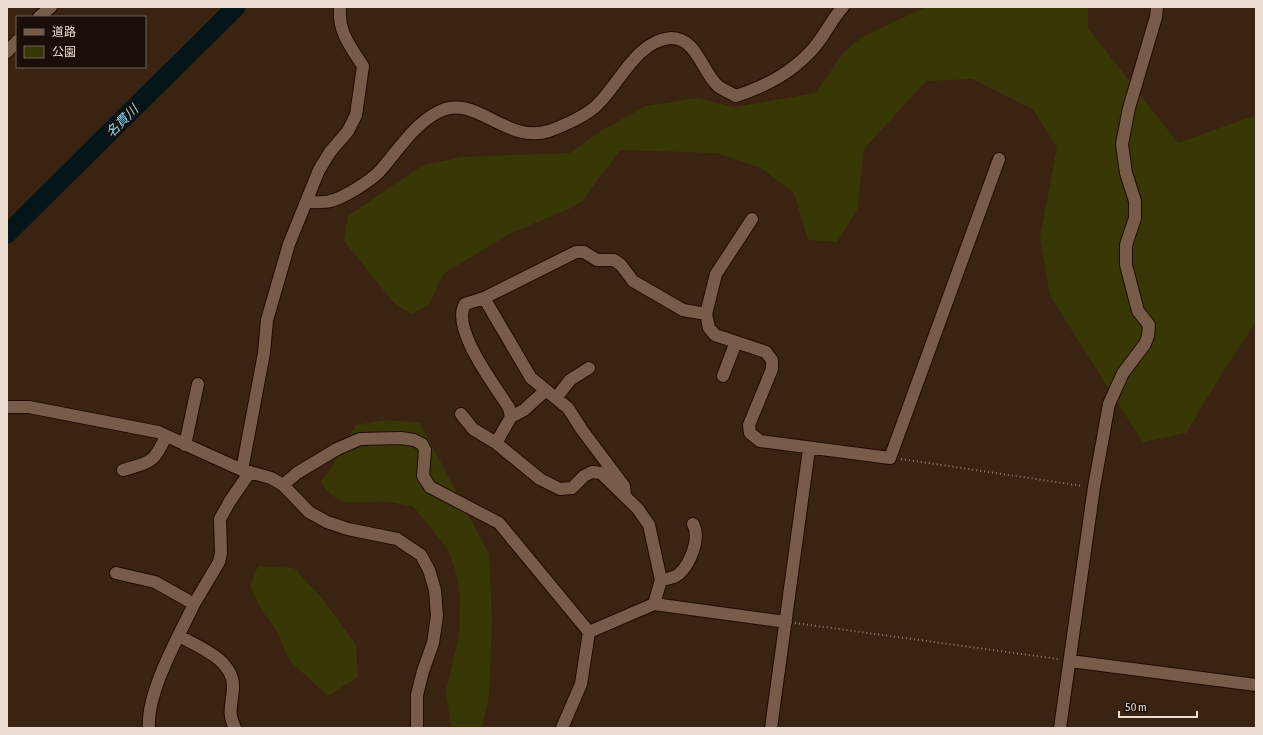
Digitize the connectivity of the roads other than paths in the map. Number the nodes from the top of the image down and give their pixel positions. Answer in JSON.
{"nodes":[{"id":1,"x":51,"y":7,"type":"edge"},
{"id":2,"x":340,"y":7,"type":"edge"},
{"id":3,"x":843,"y":7,"type":"edge"},
{"id":4,"x":1157,"y":7,"type":"edge"},
{"id":5,"x":40,"y":16,"type":"edge"},
{"id":6,"x":16,"y":42,"type":"edge"},
{"id":7,"x":7,"y":52,"type":"edge"},
{"id":8,"x":999,"y":159,"type":"dead end"},
{"id":9,"x":306,"y":202,"type":"junction"},
{"id":10,"x":752,"y":219,"type":"dead end"},
{"id":11,"x":484,"y":298,"type":"junction"},
{"id":12,"x":706,"y":314,"type":"junction"},
{"id":13,"x":736,"y":342,"type":"junction"},
{"id":14,"x":589,"y":368,"type":"dead end"},
{"id":15,"x":723,"y":376,"type":"dead end"},
{"id":16,"x":198,"y":384,"type":"dead end"},
{"id":17,"x":546,"y":390,"type":"junction"},
{"id":18,"x":556,"y":398,"type":"junction"},
{"id":19,"x":7,"y":407,"type":"edge"},
{"id":20,"x":461,"y":414,"type":"dead end"},
{"id":21,"x":511,"y":417,"type":"junction"},
{"id":22,"x":166,"y":436,"type":"junction"},
{"id":23,"x":496,"y":443,"type":"junction"},
{"id":24,"x":185,"y":445,"type":"junction"},
{"id":25,"x":809,"y":449,"type":"junction"},
{"id":26,"x":123,"y":470,"type":"dead end"},
{"id":27,"x":246,"y":471,"type":"junction"},
{"id":28,"x":283,"y":485,"type":"junction"},
{"id":29,"x":625,"y":496,"type":"junction"},
{"id":30,"x":693,"y":524,"type":"dead end"},
{"id":31,"x":116,"y":573,"type":"dead end"},
{"id":32,"x":661,"y":580,"type":"junction"},
{"id":33,"x":194,"y":604,"type":"junction"},
{"id":34,"x":654,"y":604,"type":"junction"},
{"id":35,"x":786,"y":622,"type":"junction"},
{"id":36,"x":589,"y":632,"type":"junction"},
{"id":37,"x":179,"y":636,"type":"junction"},
{"id":38,"x":1070,"y":661,"type":"junction"},
{"id":39,"x":1256,"y":685,"type":"edge"},
{"id":40,"x":149,"y":728,"type":"edge"},
{"id":41,"x":235,"y":728,"type":"edge"},
{"id":42,"x":417,"y":728,"type":"edge"},
{"id":43,"x":562,"y":728,"type":"edge"},
{"id":44,"x":771,"y":728,"type":"edge"},
{"id":45,"x":1060,"y":728,"type":"edge"}],
"edges":[{"from":1,"to":5,"type":"street"},
{"from":2,"to":9,"type":"street"},
{"from":3,"to":9,"type":"street"},
{"from":4,"to":38,"type":"street"},
{"from":6,"to":7,"type":"street"},
{"from":8,"to":25,"type":"street"},
{"from":9,"to":27,"type":"street"},
{"from":10,"to":12,"type":"street"},
{"from":11,"to":12,"type":"street"},
{"from":11,"to":17,"type":"street"},
{"from":11,"to":21,"type":"street"},
{"from":12,"to":13,"type":"street"},
{"from":13,"to":15,"type":"street"},
{"from":13,"to":25,"type":"street"},
{"from":14,"to":18,"type":"street"},
{"from":16,"to":24,"type":"street"},
{"from":17,"to":18,"type":"street"},
{"from":17,"to":21,"type":"street"},
{"from":18,"to":29,"type":"street"},
{"from":19,"to":22,"type":"street"},
{"from":20,"to":23,"type":"street"},
{"from":21,"to":23,"type":"street"},
{"from":22,"to":24,"type":"street"},
{"from":22,"to":26,"type":"street"},
{"from":23,"to":29,"type":"street"},
{"from":24,"to":27,"type":"street"},
{"from":25,"to":35,"type":"street"},
{"from":27,"to":28,"type":"street"},
{"from":27,"to":33,"type":"street"},
{"from":28,"to":36,"type":"street"},
{"from":28,"to":42,"type":"street"},
{"from":29,"to":32,"type":"street"},
{"from":30,"to":32,"type":"street"},
{"from":31,"to":33,"type":"street"},
{"from":32,"to":34,"type":"street"},
{"from":33,"to":37,"type":"street"},
{"from":34,"to":35,"type":"street"},
{"from":34,"to":36,"type":"street"},
{"from":35,"to":44,"type":"street"},
{"from":36,"to":43,"type":"street"},
{"from":37,"to":40,"type":"street"},
{"from":37,"to":41,"type":"street"},
{"from":38,"to":39,"type":"street"},
{"from":38,"to":45,"type":"street"}]}
